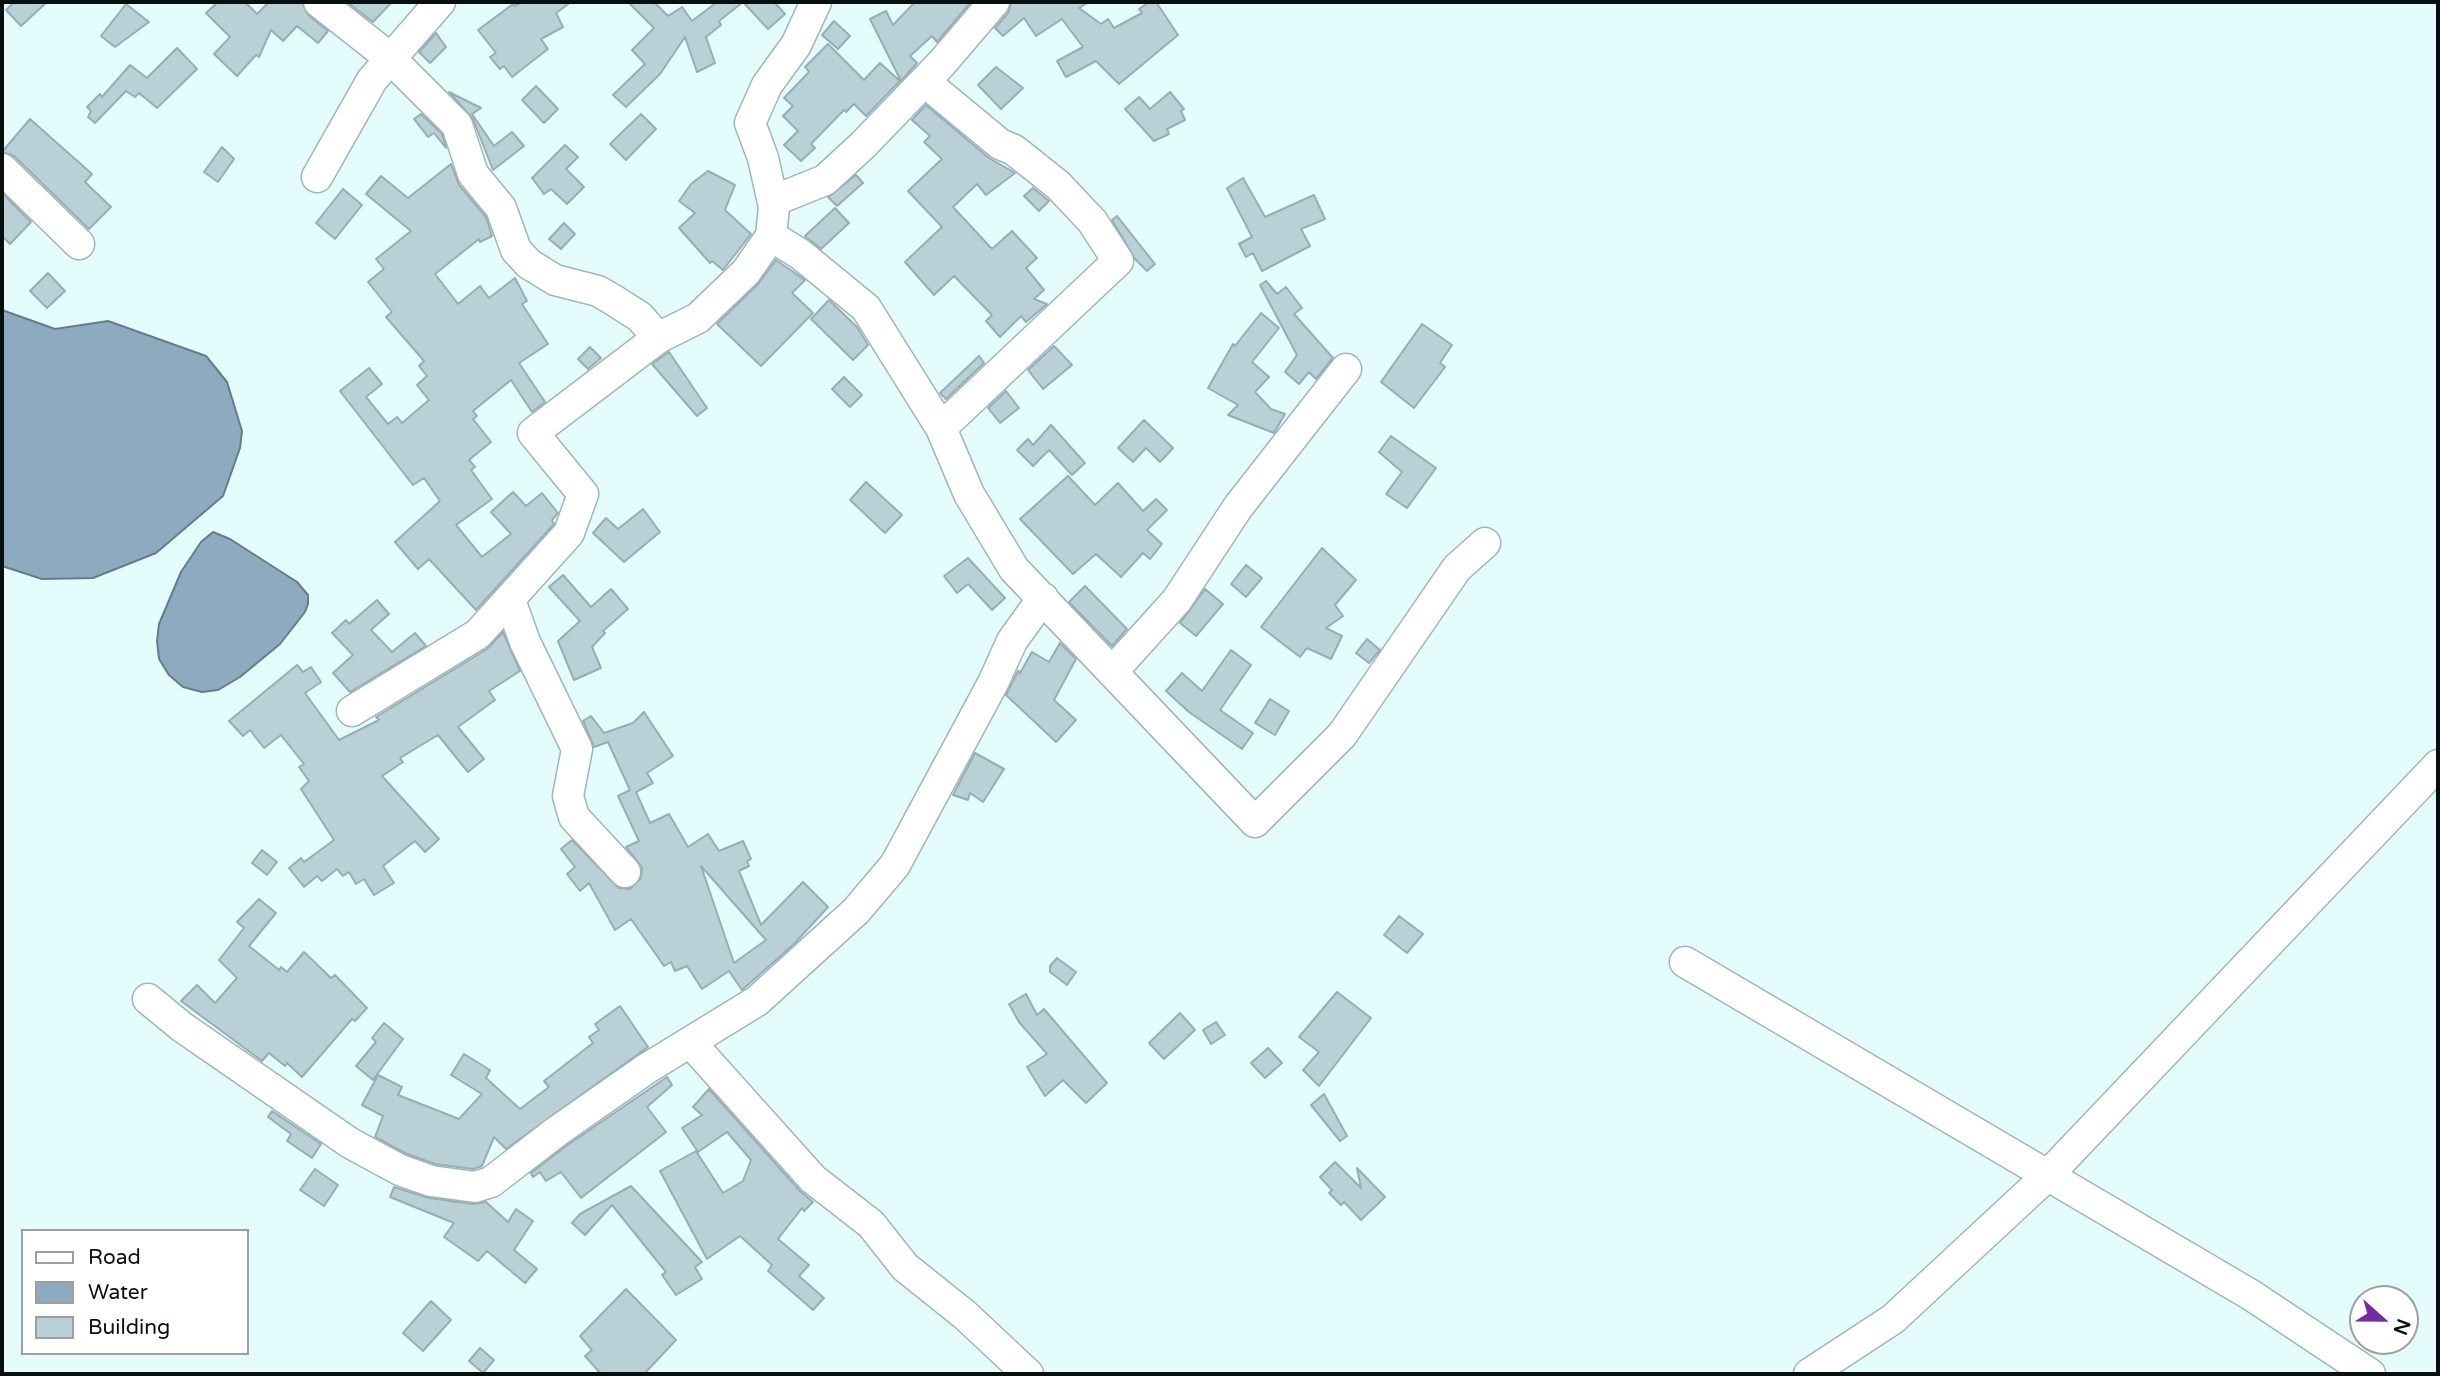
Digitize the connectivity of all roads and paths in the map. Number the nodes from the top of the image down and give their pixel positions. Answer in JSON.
{"nodes":[{"id":1,"x":319,"y":2,"type":"edge"},
{"id":2,"x":440,"y":2,"type":"edge"},
{"id":3,"x":816,"y":2,"type":"edge"},
{"id":4,"x":994,"y":2,"type":"edge"},
{"id":5,"x":390,"y":58,"type":"junction"},
{"id":6,"x":925,"y":82,"type":"junction"},
{"id":7,"x":2,"y":169,"type":"edge"},
{"id":8,"x":317,"y":177,"type":"dead end"},
{"id":9,"x":773,"y":201,"type":"junction"},
{"id":10,"x":771,"y":236,"type":"junction"},
{"id":11,"x":79,"y":244,"type":"dead end"},
{"id":12,"x":658,"y":338,"type":"junction"},
{"id":13,"x":1346,"y":369,"type":"dead end"},
{"id":14,"x":940,"y":428,"type":"junction"},
{"id":15,"x":1485,"y":543,"type":"dead end"},
{"id":16,"x":1043,"y":598,"type":"junction"},
{"id":17,"x":510,"y":600,"type":"junction"},
{"id":18,"x":1114,"y":671,"type":"junction"},
{"id":19,"x":352,"y":711,"type":"dead end"},
{"id":20,"x":2438,"y":765,"type":"edge"},
{"id":21,"x":625,"y":872,"type":"dead end"},
{"id":22,"x":1685,"y":962,"type":"dead end"},
{"id":23,"x":148,"y":999,"type":"dead end"},
{"id":24,"x":691,"y":1043,"type":"junction"},
{"id":25,"x":2046,"y":1177,"type":"junction"},
{"id":26,"x":1028,"y":1374,"type":"edge"},
{"id":27,"x":1809,"y":1374,"type":"edge"},
{"id":28,"x":2370,"y":1374,"type":"edge"}],
"edges":[{"from":1,"to":5,"type":"street"},
{"from":2,"to":5,"type":"street"},
{"from":3,"to":9,"type":"street"},
{"from":4,"to":6,"type":"street"},
{"from":5,"to":8,"type":"street"},
{"from":5,"to":12,"type":"street"},
{"from":6,"to":9,"type":"street"},
{"from":6,"to":14,"type":"street"},
{"from":7,"to":11,"type":"street"},
{"from":9,"to":10,"type":"street"},
{"from":10,"to":12,"type":"street"},
{"from":10,"to":14,"type":"street"},
{"from":12,"to":17,"type":"street"},
{"from":13,"to":18,"type":"street"},
{"from":14,"to":16,"type":"street"},
{"from":15,"to":18,"type":"street"},
{"from":16,"to":18,"type":"street"},
{"from":16,"to":24,"type":"street"},
{"from":17,"to":19,"type":"street"},
{"from":17,"to":21,"type":"street"},
{"from":20,"to":25,"type":"street"},
{"from":22,"to":25,"type":"street"},
{"from":23,"to":24,"type":"street"},
{"from":24,"to":26,"type":"street"},
{"from":25,"to":27,"type":"street"},
{"from":25,"to":28,"type":"street"}]}
